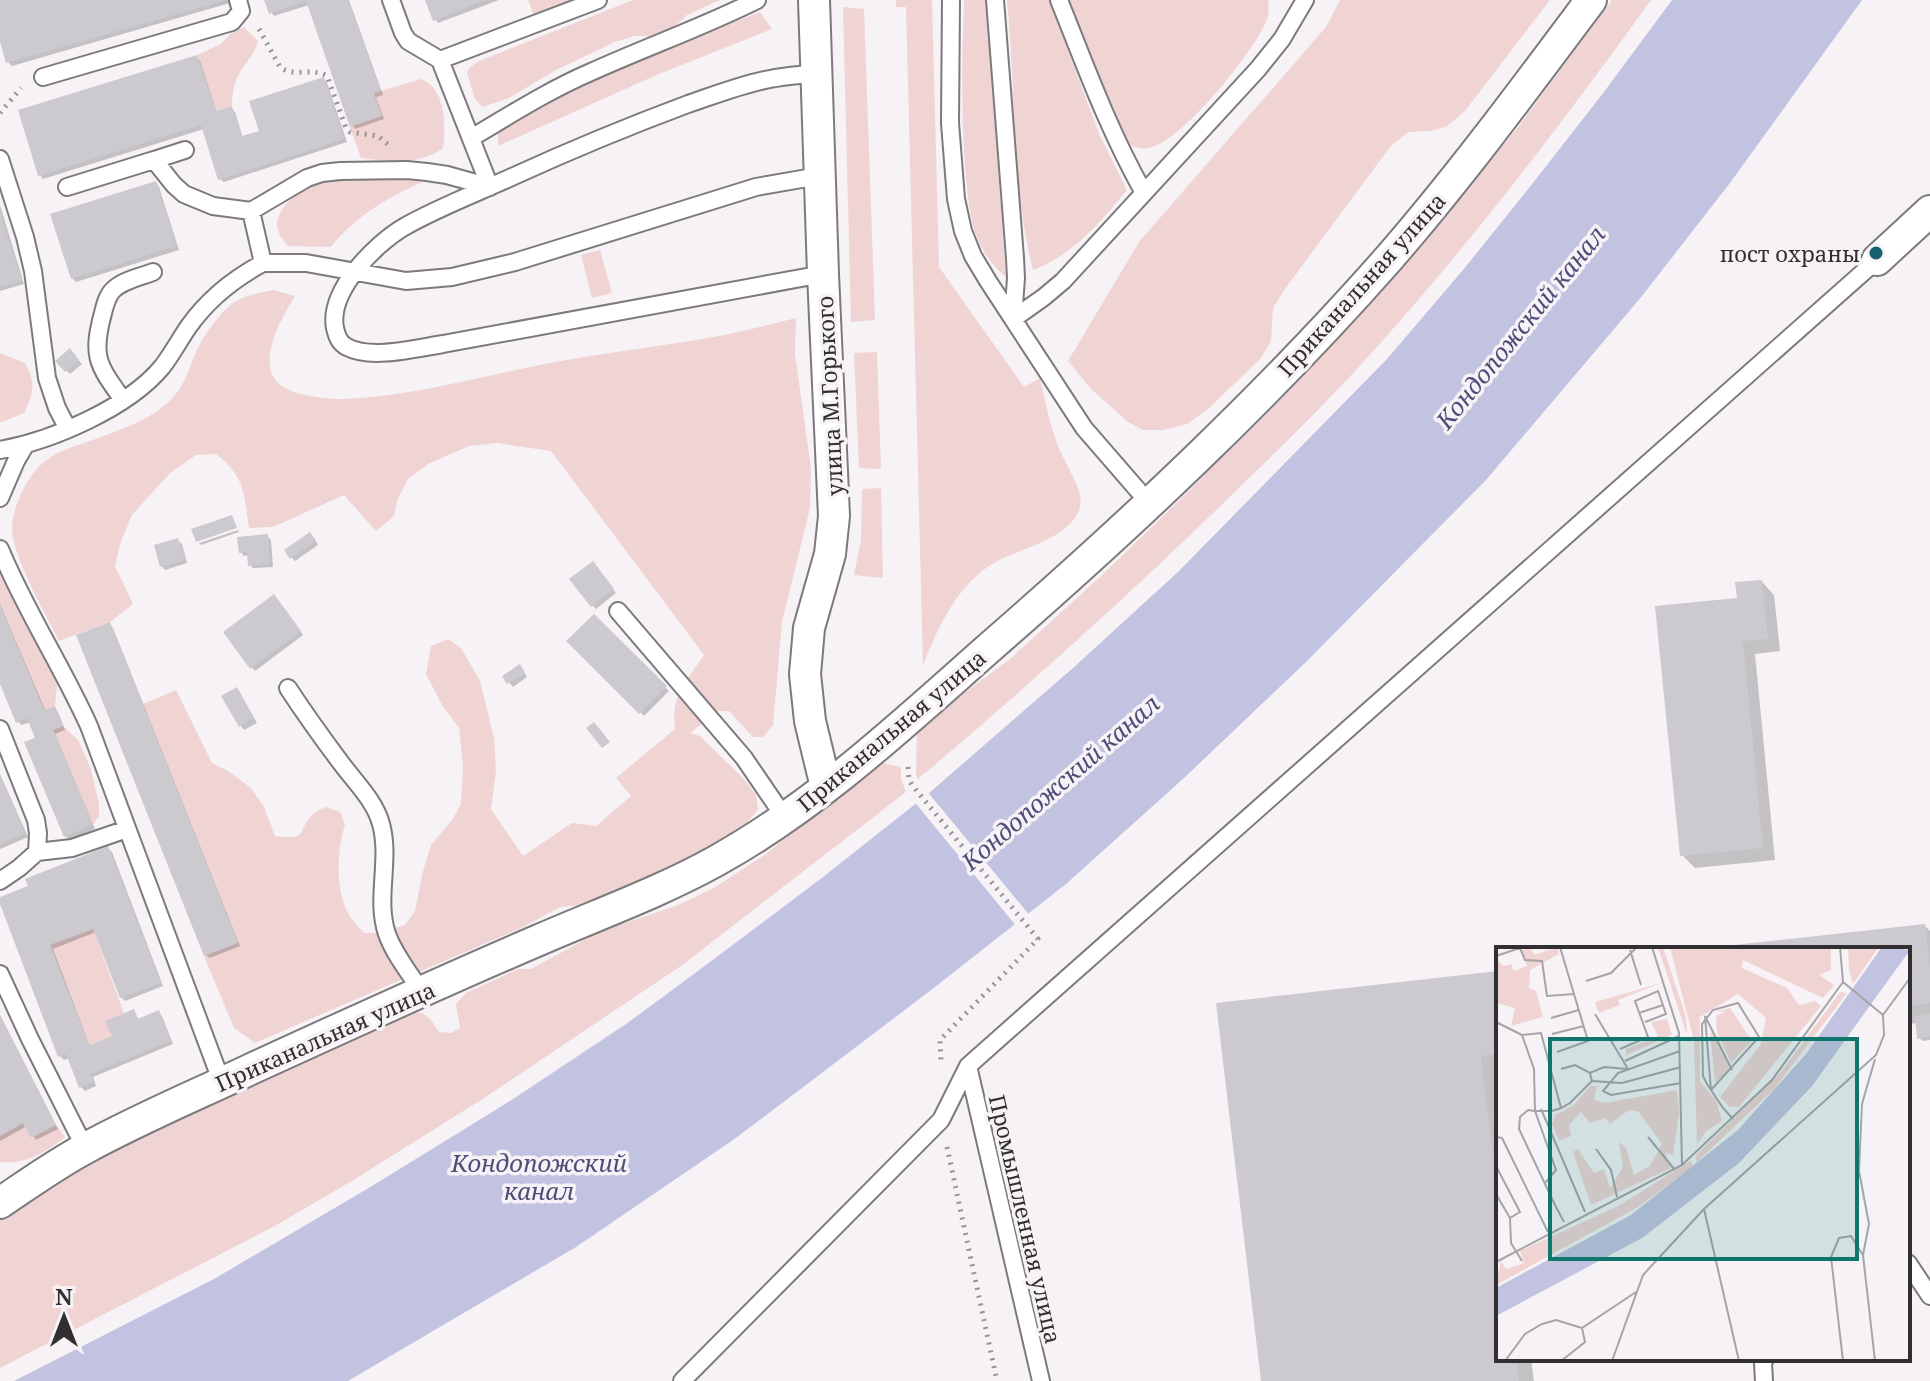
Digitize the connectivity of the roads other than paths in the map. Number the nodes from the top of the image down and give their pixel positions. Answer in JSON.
{"nodes":[{"id":1,"x":391,"y":0,"type":"edge"},
{"id":2,"x":598,"y":0,"type":"edge"},
{"id":3,"x":757,"y":0,"type":"edge"},
{"id":4,"x":814,"y":0,"type":"edge"},
{"id":5,"x":951,"y":0,"type":"edge"},
{"id":6,"x":995,"y":0,"type":"edge"},
{"id":7,"x":1059,"y":0,"type":"edge"},
{"id":8,"x":1305,"y":0,"type":"edge"},
{"id":9,"x":1591,"y":0,"type":"edge"},
{"id":10,"x":240,"y":5,"type":"edge"},
{"id":11,"x":440,"y":60,"type":"junction"},
{"id":12,"x":818,"y":73,"type":"junction"},
{"id":13,"x":43,"y":77,"type":"dead end"},
{"id":14,"x":471,"y":138,"type":"junction"},
{"id":15,"x":185,"y":150,"type":"dead end"},
{"id":16,"x":0,"y":159,"type":"edge"},
{"id":17,"x":154,"y":160,"type":"junction"},
{"id":18,"x":819,"y":176,"type":"junction"},
{"id":19,"x":67,"y":187,"type":"dead end"},
{"id":20,"x":490,"y":187,"type":"junction"},
{"id":21,"x":1144,"y":193,"type":"junction"},
{"id":22,"x":251,"y":211,"type":"junction"},
{"id":23,"x":1930,"y":211,"type":"edge"},
{"id":24,"x":1877,"y":260,"type":"joint"},
{"id":25,"x":263,"y":263,"type":"junction"},
{"id":26,"x":153,"y":272,"type":"dead end"},
{"id":27,"x":354,"y":272,"type":"junction"},
{"id":28,"x":823,"y":274,"type":"junction"},
{"id":29,"x":1013,"y":319,"type":"junction"},
{"id":30,"x":123,"y":400,"type":"junction"},
{"id":31,"x":68,"y":429,"type":"junction"},
{"id":32,"x":26,"y":444,"type":"junction"},
{"id":33,"x":0,"y":450,"type":"edge"},
{"id":34,"x":0,"y":498,"type":"edge"},
{"id":35,"x":1149,"y":503,"type":"junction"},
{"id":36,"x":0,"y":549,"type":"edge"},
{"id":37,"x":618,"y":611,"type":"dead end"},
{"id":38,"x":288,"y":688,"type":"dead end"},
{"id":39,"x":0,"y":729,"type":"edge"},
{"id":40,"x":826,"y":787,"type":"junction"},
{"id":41,"x":785,"y":818,"type":"junction"},
{"id":42,"x":127,"y":829,"type":"junction"},
{"id":43,"x":37,"y":852,"type":"junction"},
{"id":44,"x":0,"y":881,"type":"edge"},
{"id":45,"x":0,"y":974,"type":"edge"},
{"id":46,"x":422,"y":992,"type":"junction"},
{"id":47,"x":968,"y":1066,"type":"junction"},
{"id":48,"x":222,"y":1083,"type":"junction"},
{"id":49,"x":85,"y":1148,"type":"junction"},
{"id":50,"x":0,"y":1203,"type":"edge"},
{"id":51,"x":1910,"y":1266,"type":"edge"},
{"id":52,"x":1930,"y":1296,"type":"edge"},
{"id":53,"x":1764,"y":1361,"type":"edge"},
{"id":54,"x":682,"y":1381,"type":"edge"},
{"id":55,"x":1041,"y":1381,"type":"edge"},
{"id":56,"x":1764,"y":1381,"type":"edge"}],
"edges":[{"from":1,"to":11,"type":"lane"},
{"from":2,"to":11,"type":"lane"},
{"from":3,"to":14,"type":"lane"},
{"from":4,"to":12,"type":"street","name":"улица М.Горького"},
{"from":5,"to":29,"type":"lane"},
{"from":6,"to":29,"type":"lane"},
{"from":7,"to":21,"type":"lane"},
{"from":8,"to":21,"type":"lane"},
{"from":9,"to":35,"type":"street","name":"Приканальная улица"},
{"from":10,"to":13,"type":"lane"},
{"from":11,"to":14,"type":"lane"},
{"from":12,"to":18,"type":"street","name":"улица М.Горького"},
{"from":12,"to":20,"type":"lane"},
{"from":14,"to":20,"type":"lane"},
{"from":15,"to":17,"type":"lane"},
{"from":16,"to":31,"type":"lane"},
{"from":17,"to":19,"type":"lane"},
{"from":17,"to":22,"type":"lane"},
{"from":18,"to":27,"type":"lane"},
{"from":18,"to":28,"type":"street","name":"улица М.Горького"},
{"from":20,"to":22,"type":"lane"},
{"from":20,"to":27,"type":"lane"},
{"from":21,"to":29,"type":"lane"},
{"from":22,"to":25,"type":"lane"},
{"from":23,"to":24,"type":"street"},
{"from":24,"to":47,"type":"lane"},
{"from":25,"to":27,"type":"lane"},
{"from":25,"to":30,"type":"lane"},
{"from":26,"to":30,"type":"lane"},
{"from":27,"to":28,"type":"lane"},
{"from":28,"to":40,"type":"street","name":"улица М.Горького"},
{"from":29,"to":35,"type":"lane"},
{"from":30,"to":31,"type":"lane"},
{"from":31,"to":32,"type":"lane"},
{"from":32,"to":33,"type":"lane"},
{"from":32,"to":34,"type":"lane"},
{"from":35,"to":40,"type":"street","name":"Приканальная улица"},
{"from":36,"to":42,"type":"lane"},
{"from":37,"to":41,"type":"lane"},
{"from":38,"to":46,"type":"lane"},
{"from":39,"to":43,"type":"lane"},
{"from":40,"to":41,"type":"street","name":"Приканальная улица"},
{"from":41,"to":46,"type":"street","name":"Приканальная улица"},
{"from":42,"to":43,"type":"lane"},
{"from":42,"to":48,"type":"lane"},
{"from":43,"to":44,"type":"lane"},
{"from":45,"to":49,"type":"lane"},
{"from":46,"to":48,"type":"street","name":"Приканальная улица"},
{"from":47,"to":54,"type":"lane"},
{"from":47,"to":55,"type":"lane","name":"Промышленная улица"},
{"from":48,"to":49,"type":"street","name":"Приканальная улица"},
{"from":49,"to":50,"type":"street","name":"Приканальная улица"},
{"from":51,"to":52,"type":"lane"},
{"from":53,"to":56,"type":"lane"}]}
